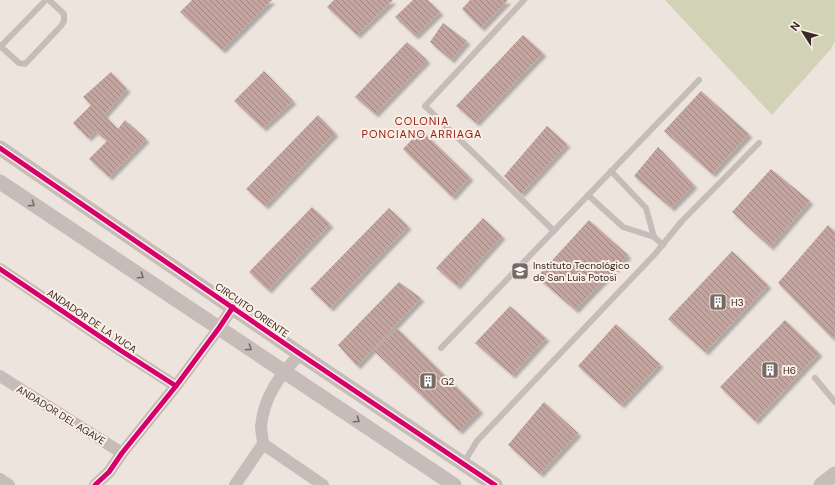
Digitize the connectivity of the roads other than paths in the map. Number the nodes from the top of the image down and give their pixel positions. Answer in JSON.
{"nodes":[{"id":1,"x":46,"y":0,"type":"edge"},
{"id":2,"x":49,"y":0,"type":"edge"},
{"id":3,"x":524,"y":0,"type":"edge"},
{"id":4,"x":0,"y":47,"type":"edge"},
{"id":5,"x":699,"y":80,"type":"dead end"},
{"id":6,"x":759,"y":143,"type":"dead end"},
{"id":7,"x":0,"y":148,"type":"edge"},
{"id":8,"x":611,"y":171,"type":"junction"},
{"id":9,"x":0,"y":182,"type":"edge"},
{"id":10,"x":588,"y":195,"type":"junction"},
{"id":11,"x":554,"y":231,"type":"junction"},
{"id":12,"x":654,"y":237,"type":"junction"},
{"id":13,"x":663,"y":245,"type":"junction"},
{"id":14,"x":0,"y":269,"type":"edge"},
{"id":15,"x":233,"y":307,"type":"junction"},
{"id":16,"x":219,"y":328,"type":"junction"},
{"id":17,"x":441,"y":348,"type":"dead end"},
{"id":18,"x":300,"y":354,"type":"junction"},
{"id":19,"x":283,"y":371,"type":"junction"},
{"id":20,"x":0,"y":376,"type":"edge"},
{"id":21,"x":815,"y":378,"type":"dead end"},
{"id":22,"x":176,"y":386,"type":"junction"},
{"id":23,"x":835,"y":402,"type":"edge"},
{"id":24,"x":263,"y":444,"type":"junction"},
{"id":25,"x":122,"y":453,"type":"junction"},
{"id":26,"x":463,"y":464,"type":"junction"},
{"id":27,"x":835,"y":474,"type":"edge"},
{"id":28,"x":0,"y":479,"type":"edge"},
{"id":29,"x":9,"y":485,"type":"edge"},
{"id":30,"x":95,"y":485,"type":"edge"},
{"id":31,"x":235,"y":485,"type":"edge"},
{"id":32,"x":323,"y":485,"type":"edge"},
{"id":33,"x":454,"y":485,"type":"edge"},
{"id":34,"x":495,"y":485,"type":"edge"},
{"id":35,"x":821,"y":485,"type":"edge"}],
"edges":[{"from":1,"to":4,"type":"lane"},
{"from":2,"to":4,"type":"lane"},
{"from":3,"to":11,"type":"lane"},
{"from":5,"to":8,"type":"lane"},
{"from":6,"to":13,"type":"lane"},
{"from":7,"to":15,"type":"street","name":"CIRCUITO ORIENTE"},
{"from":8,"to":10,"type":"lane"},
{"from":8,"to":12,"type":"lane"},
{"from":9,"to":16,"type":"street","one_way":true},
{"from":10,"to":11,"type":"lane"},
{"from":10,"to":12,"type":"lane"},
{"from":11,"to":17,"type":"lane"},
{"from":12,"to":13,"type":"lane"},
{"from":13,"to":26,"type":"lane"},
{"from":14,"to":22,"type":"street","name":"ANDADOR DE LA YUCA"},
{"from":15,"to":16,"type":"street"},
{"from":15,"to":18,"type":"street","name":"CIRCUITO ORIENTE"},
{"from":16,"to":19,"type":"street","one_way":true},
{"from":16,"to":22,"type":"street"},
{"from":18,"to":19,"type":"street"},
{"from":18,"to":26,"type":"street","name":"CIRCUITO ORIENTE"},
{"from":19,"to":24,"type":"street"},
{"from":19,"to":33,"type":"street","one_way":true},
{"from":20,"to":25,"type":"street","name":"ANDADOR DEL AGAVE"},
{"from":21,"to":23,"type":"lane"},
{"from":22,"to":25,"type":"street"},
{"from":24,"to":31,"type":"street"},
{"from":24,"to":32,"type":"street"},
{"from":25,"to":30,"type":"street"},
{"from":26,"to":34,"type":"street","name":"CIRCUITO ORIENTE"},
{"from":27,"to":35,"type":"street"},
{"from":28,"to":29,"type":"street"}]}
